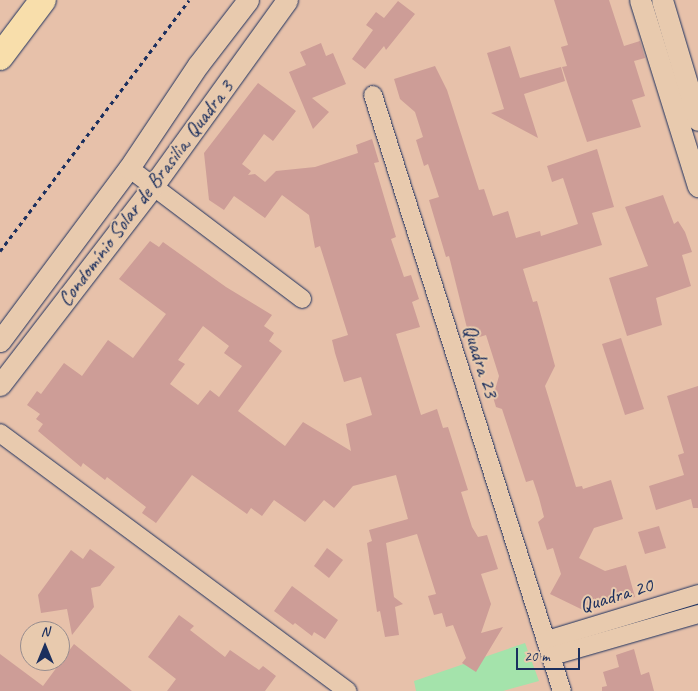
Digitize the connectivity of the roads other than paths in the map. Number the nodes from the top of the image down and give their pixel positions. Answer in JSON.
{"nodes":[{"id":1,"x":43,"y":0,"type":"edge"},
{"id":2,"x":248,"y":0,"type":"edge"},
{"id":3,"x":287,"y":0,"type":"edge"},
{"id":4,"x":640,"y":0,"type":"edge"},
{"id":5,"x":662,"y":0,"type":"edge"},
{"id":6,"x":0,"y":57,"type":"edge"},
{"id":7,"x":373,"y":95,"type":"dead end"},
{"id":8,"x":698,"y":120,"type":"edge"},
{"id":9,"x":129,"y":168,"type":"junction"},
{"id":10,"x":153,"y":186,"type":"junction"},
{"id":11,"x":698,"y":186,"type":"edge"},
{"id":12,"x":302,"y":299,"type":"dead end"},
{"id":13,"x":0,"y":341,"type":"edge"},
{"id":14,"x":0,"y":385,"type":"edge"},
{"id":15,"x":0,"y":433,"type":"edge"},
{"id":16,"x":698,"y":594,"type":"edge"},
{"id":17,"x":698,"y":614,"type":"edge"},
{"id":18,"x":549,"y":648,"type":"junction"},
{"id":19,"x":348,"y":691,"type":"edge"},
{"id":20,"x":562,"y":691,"type":"edge"}],
"edges":[{"from":1,"to":6,"type":"main road"},
{"from":2,"to":9,"type":"street","name":"Condomínio Solar de Brasilia, Quadra 3"},
{"from":3,"to":10,"type":"street","name":"Condomínio Solar de Brasilia, Quadra 3"},
{"from":4,"to":11,"type":"street"},
{"from":5,"to":8,"type":"street"},
{"from":7,"to":18,"type":"street","name":"Quadra 23"},
{"from":9,"to":10,"type":"street"},
{"from":9,"to":13,"type":"street","name":"Condomínio Solar de Brasilia, Quadra 3"},
{"from":10,"to":12,"type":"street"},
{"from":10,"to":14,"type":"street","name":"Condomínio Solar de Brasilia, Quadra 3"},
{"from":15,"to":19,"type":"street"},
{"from":16,"to":18,"type":"street","name":"Quadra 20"},
{"from":17,"to":18,"type":"street","name":"Quadra 20"},
{"from":18,"to":20,"type":"street","name":"Quadra 23"}]}
